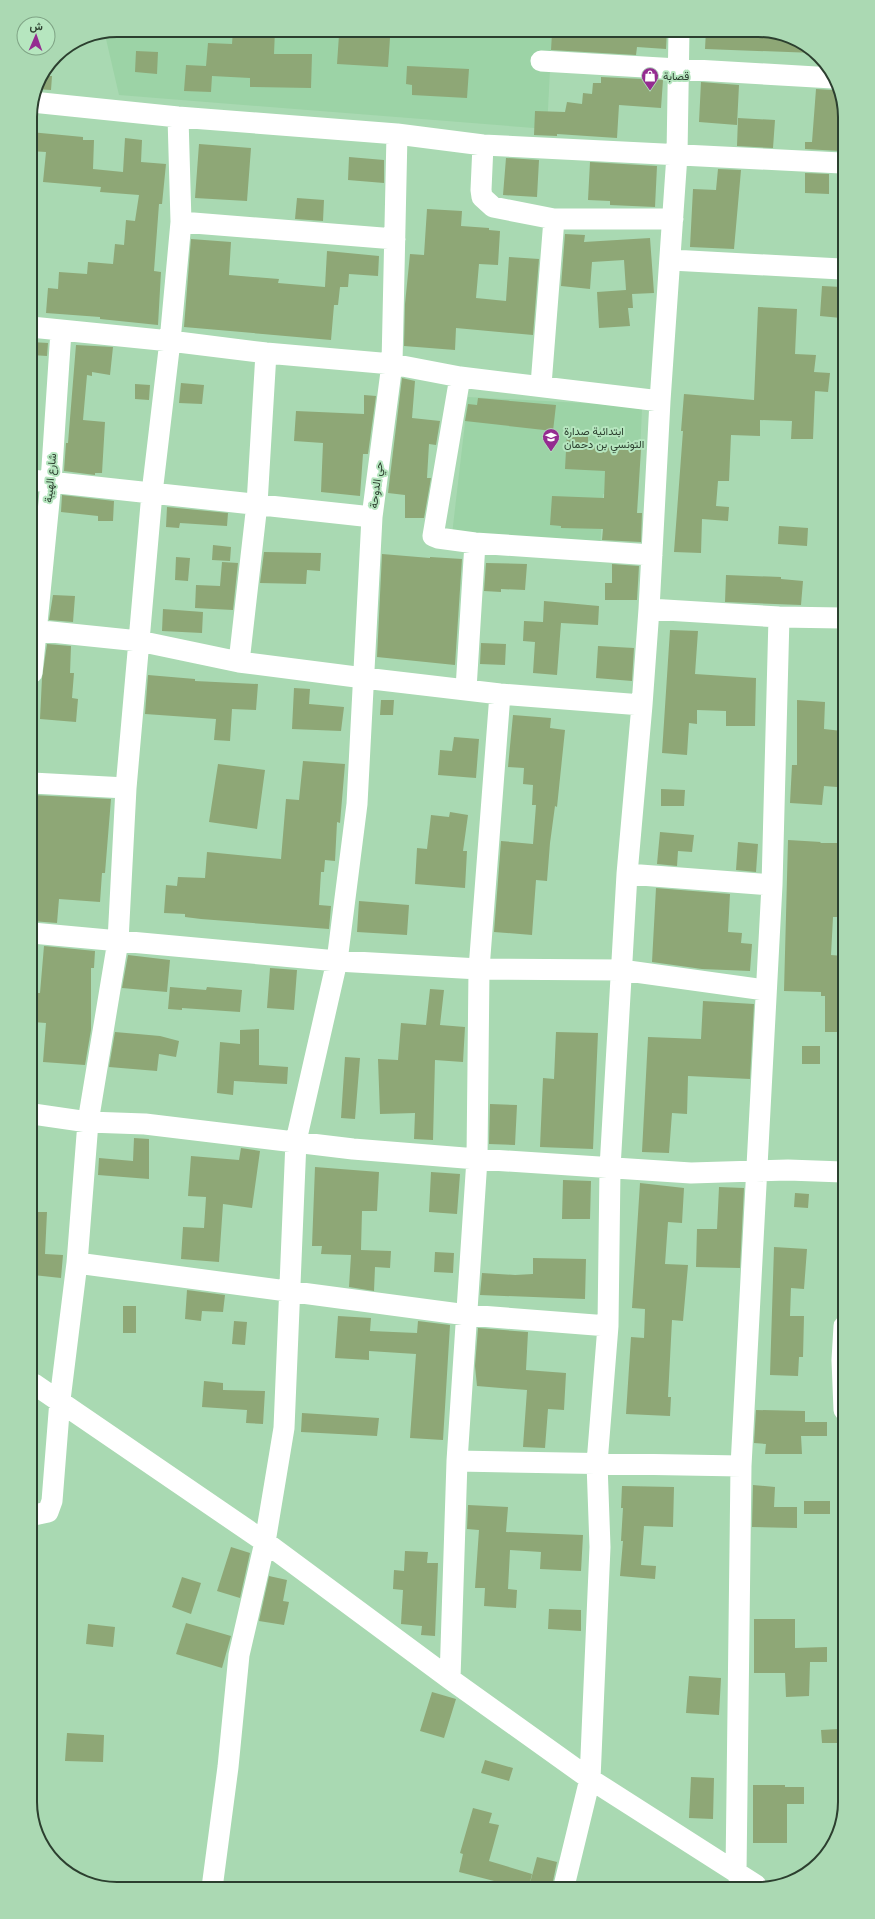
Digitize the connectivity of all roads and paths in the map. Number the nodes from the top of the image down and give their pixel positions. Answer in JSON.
{"nodes":[{"id":1,"x":679,"y":37,"type":"edge"},
{"id":2,"x":541,"y":61,"type":"dead end"},
{"id":3,"x":677,"y":70,"type":"junction"},
{"id":4,"x":827,"y":78,"type":"edge"},
{"id":5,"x":39,"y":103,"type":"edge"},
{"id":6,"x":178,"y":117,"type":"junction"},
{"id":7,"x":397,"y":134,"type":"junction"},
{"id":8,"x":483,"y":145,"type":"junction"},
{"id":9,"x":677,"y":155,"type":"junction"},
{"id":10,"x":838,"y":163,"type":"edge"},
{"id":11,"x":554,"y":219,"type":"junction"},
{"id":12,"x":674,"y":219,"type":"junction"},
{"id":13,"x":181,"y":222,"type":"junction"},
{"id":14,"x":395,"y":239,"type":"junction"},
{"id":15,"x":671,"y":260,"type":"junction"},
{"id":16,"x":838,"y":269,"type":"edge"},
{"id":17,"x":37,"y":328,"type":"edge"},
{"id":18,"x":61,"y":331,"type":"junction"},
{"id":19,"x":170,"y":341,"type":"junction"},
{"id":20,"x":266,"y":353,"type":"junction"},
{"id":21,"x":392,"y":364,"type":"junction"},
{"id":22,"x":460,"y":376,"type":"junction"},
{"id":23,"x":541,"y":386,"type":"junction"},
{"id":24,"x":660,"y":401,"type":"junction"},
{"id":25,"x":41,"y":481,"type":"edge"},
{"id":26,"x":152,"y":493,"type":"junction"},
{"id":27,"x":257,"y":504,"type":"junction"},
{"id":28,"x":372,"y":516,"type":"junction"},
{"id":29,"x":475,"y":543,"type":"junction"},
{"id":30,"x":652,"y":555,"type":"junction"},
{"id":31,"x":37,"y":556,"type":"edge"},
{"id":32,"x":649,"y":609,"type":"junction"},
{"id":33,"x":779,"y":617,"type":"junction"},
{"id":34,"x":838,"y":618,"type":"edge"},
{"id":35,"x":37,"y":630,"type":"edge"},
{"id":36,"x":140,"y":641,"type":"junction"},
{"id":37,"x":239,"y":662,"type":"junction"},
{"id":38,"x":364,"y":678,"type":"junction"},
{"id":39,"x":466,"y":689,"type":"junction"},
{"id":40,"x":500,"y":694,"type":"junction"},
{"id":41,"x":642,"y":704,"type":"junction"},
{"id":42,"x":37,"y":783,"type":"edge"},
{"id":43,"x":126,"y":788,"type":"junction"},
{"id":44,"x":627,"y":874,"type":"junction"},
{"id":45,"x":772,"y":885,"type":"junction"},
{"id":46,"x":37,"y":933,"type":"edge"},
{"id":47,"x":118,"y":941,"type":"junction"},
{"id":48,"x":336,"y":961,"type":"junction"},
{"id":49,"x":479,"y":969,"type":"junction"},
{"id":50,"x":621,"y":970,"type":"junction"},
{"id":51,"x":765,"y":990,"type":"junction"},
{"id":52,"x":37,"y":1115,"type":"edge"},
{"id":53,"x":88,"y":1122,"type":"junction"},
{"id":54,"x":296,"y":1141,"type":"junction"},
{"id":55,"x":477,"y":1159,"type":"junction"},
{"id":56,"x":610,"y":1168,"type":"junction"},
{"id":57,"x":758,"y":1171,"type":"junction"},
{"id":58,"x":838,"y":1172,"type":"edge"},
{"id":59,"x":77,"y":1263,"type":"junction"},
{"id":60,"x":290,"y":1291,"type":"junction"},
{"id":61,"x":467,"y":1315,"type":"junction"},
{"id":62,"x":608,"y":1326,"type":"junction"},
{"id":63,"x":37,"y":1386,"type":"edge"},
{"id":64,"x":60,"y":1400,"type":"junction"},
{"id":65,"x":457,"y":1461,"type":"junction"},
{"id":66,"x":597,"y":1463,"type":"junction"},
{"id":67,"x":741,"y":1466,"type":"junction"},
{"id":68,"x":37,"y":1514,"type":"edge"},
{"id":69,"x":265,"y":1542,"type":"junction"},
{"id":70,"x":450,"y":1679,"type":"junction"},
{"id":71,"x":590,"y":1779,"type":"junction"},
{"id":72,"x":736,"y":1873,"type":"junction"},
{"id":73,"x":213,"y":1882,"type":"edge"},
{"id":74,"x":565,"y":1882,"type":"edge"},
{"id":75,"x":752,"y":1882,"type":"edge"}],
"edges":[{"from":1,"to":3,"type":"street"},
{"from":2,"to":3,"type":"street"},
{"from":3,"to":4,"type":"street"},
{"from":3,"to":9,"type":"street"},
{"from":5,"to":6,"type":"street"},
{"from":6,"to":7,"type":"street"},
{"from":6,"to":13,"type":"street"},
{"from":7,"to":8,"type":"street"},
{"from":7,"to":14,"type":"street","name":"حي الدوحة"},
{"from":8,"to":9,"type":"street"},
{"from":8,"to":11,"type":"street"},
{"from":9,"to":10,"type":"street"},
{"from":9,"to":12,"type":"street"},
{"from":11,"to":12,"type":"street"},
{"from":11,"to":23,"type":"street"},
{"from":12,"to":15,"type":"street"},
{"from":13,"to":14,"type":"street"},
{"from":13,"to":19,"type":"street"},
{"from":14,"to":21,"type":"street","name":"حي الدوحة"},
{"from":15,"to":16,"type":"street"},
{"from":15,"to":24,"type":"street"},
{"from":17,"to":18,"type":"street"},
{"from":18,"to":19,"type":"street"},
{"from":18,"to":25,"type":"street","name":"شارع الهيبة"},
{"from":19,"to":20,"type":"street"},
{"from":19,"to":26,"type":"street"},
{"from":20,"to":21,"type":"street"},
{"from":20,"to":27,"type":"street"},
{"from":21,"to":22,"type":"street"},
{"from":21,"to":28,"type":"street","name":"حي الدوحة"},
{"from":22,"to":23,"type":"street"},
{"from":22,"to":29,"type":"street"},
{"from":23,"to":24,"type":"street"},
{"from":24,"to":30,"type":"street"},
{"from":25,"to":26,"type":"street","name":"حي الدوحة"},
{"from":25,"to":31,"type":"street","name":"شارع الهيبة"},
{"from":26,"to":27,"type":"street","name":"حي الدوحة"},
{"from":26,"to":36,"type":"street"},
{"from":27,"to":28,"type":"street","name":"حي الدوحة"},
{"from":27,"to":37,"type":"street"},
{"from":28,"to":38,"type":"street"},
{"from":29,"to":30,"type":"street"},
{"from":29,"to":39,"type":"street"},
{"from":30,"to":32,"type":"street"},
{"from":32,"to":33,"type":"street"},
{"from":32,"to":41,"type":"street"},
{"from":33,"to":34,"type":"street"},
{"from":33,"to":45,"type":"street"},
{"from":35,"to":36,"type":"street"},
{"from":36,"to":37,"type":"street"},
{"from":36,"to":43,"type":"street"},
{"from":37,"to":38,"type":"street"},
{"from":38,"to":39,"type":"street"},
{"from":38,"to":48,"type":"street"},
{"from":39,"to":40,"type":"street"},
{"from":40,"to":41,"type":"street"},
{"from":40,"to":49,"type":"street"},
{"from":41,"to":44,"type":"street"},
{"from":42,"to":43,"type":"street"},
{"from":43,"to":47,"type":"street"},
{"from":44,"to":45,"type":"street"},
{"from":44,"to":50,"type":"street"},
{"from":45,"to":51,"type":"street"},
{"from":46,"to":47,"type":"street"},
{"from":47,"to":48,"type":"street"},
{"from":47,"to":53,"type":"street"},
{"from":48,"to":49,"type":"street"},
{"from":48,"to":54,"type":"street"},
{"from":49,"to":50,"type":"street"},
{"from":49,"to":55,"type":"street"},
{"from":50,"to":51,"type":"street"},
{"from":50,"to":56,"type":"street"},
{"from":51,"to":57,"type":"street"},
{"from":52,"to":53,"type":"street"},
{"from":53,"to":54,"type":"street"},
{"from":53,"to":59,"type":"street"},
{"from":54,"to":55,"type":"street"},
{"from":54,"to":60,"type":"street"},
{"from":55,"to":56,"type":"street"},
{"from":55,"to":61,"type":"street"},
{"from":56,"to":57,"type":"street"},
{"from":56,"to":62,"type":"street"},
{"from":57,"to":58,"type":"street"},
{"from":57,"to":67,"type":"street"},
{"from":59,"to":60,"type":"street"},
{"from":59,"to":64,"type":"street"},
{"from":60,"to":61,"type":"street"},
{"from":60,"to":69,"type":"street"},
{"from":61,"to":62,"type":"street"},
{"from":61,"to":65,"type":"street"},
{"from":62,"to":66,"type":"street"},
{"from":63,"to":64,"type":"street"},
{"from":64,"to":68,"type":"street"},
{"from":64,"to":69,"type":"street"},
{"from":65,"to":66,"type":"street"},
{"from":65,"to":70,"type":"street"},
{"from":66,"to":67,"type":"street"},
{"from":66,"to":71,"type":"street"},
{"from":67,"to":72,"type":"street"},
{"from":69,"to":70,"type":"street"},
{"from":69,"to":73,"type":"street"},
{"from":70,"to":71,"type":"street"},
{"from":71,"to":72,"type":"street"},
{"from":71,"to":74,"type":"street"},
{"from":72,"to":75,"type":"street"}]}
